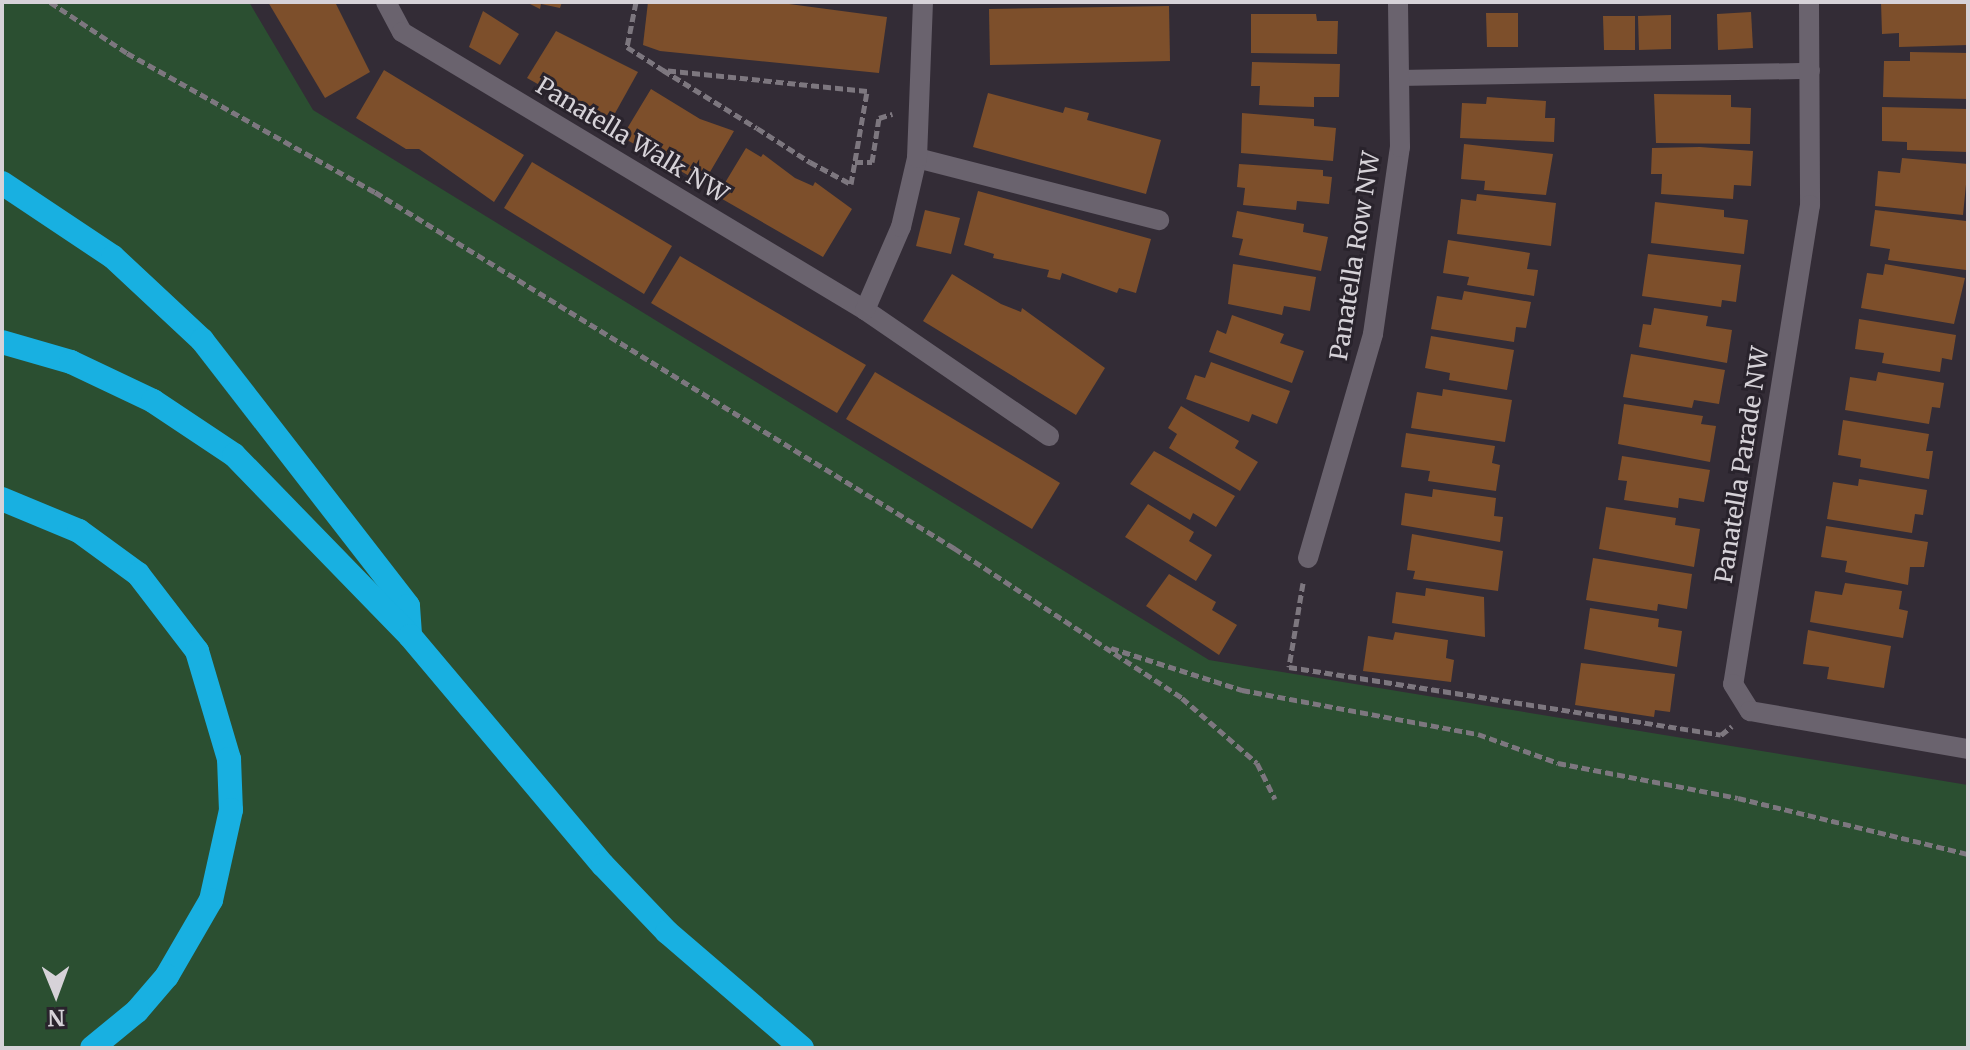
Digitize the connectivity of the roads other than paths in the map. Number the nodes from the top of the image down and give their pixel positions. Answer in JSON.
{"nodes":[{"id":1,"x":386,"y":2,"type":"edge"},
{"id":2,"x":923,"y":2,"type":"edge"},
{"id":3,"x":1398,"y":2,"type":"edge"},
{"id":4,"x":1809,"y":2,"type":"edge"},
{"id":5,"x":1812,"y":71,"type":"junction"},
{"id":6,"x":1399,"y":78,"type":"junction"},
{"id":7,"x":917,"y":158,"type":"junction"},
{"id":8,"x":2,"y":183,"type":"edge"},
{"id":9,"x":1159,"y":220,"type":"dead end"},
{"id":10,"x":865,"y":310,"type":"junction"},
{"id":11,"x":2,"y":342,"type":"edge"},
{"id":12,"x":1049,"y":436,"type":"dead end"},
{"id":13,"x":2,"y":499,"type":"edge"},
{"id":14,"x":1308,"y":558,"type":"road end"},
{"id":15,"x":410,"y":636,"type":"junction"},
{"id":16,"x":1968,"y":749,"type":"edge"},
{"id":17,"x":92,"y":1048,"type":"edge"},
{"id":18,"x":802,"y":1048,"type":"edge"}],
"edges":[{"from":1,"to":10,"type":"street","name":"Panatella Walk NW"},
{"from":2,"to":7,"type":"street"},
{"from":3,"to":6,"type":"street","name":"Panatella Row NW"},
{"from":4,"to":5,"type":"street","name":"Panatella Parade NW"},
{"from":5,"to":6,"type":"lane"},
{"from":5,"to":16,"type":"street","name":"Panatella Parade NW"},
{"from":6,"to":14,"type":"street","name":"Panatella Row NW"},
{"from":7,"to":9,"type":"street"},
{"from":7,"to":10,"type":"street"},
{"from":8,"to":15,"type":"highway"},
{"from":10,"to":12,"type":"street","name":"Panatella Walk NW"},
{"from":11,"to":15,"type":"highway"},
{"from":13,"to":17,"type":"highway"},
{"from":15,"to":18,"type":"highway"}]}
